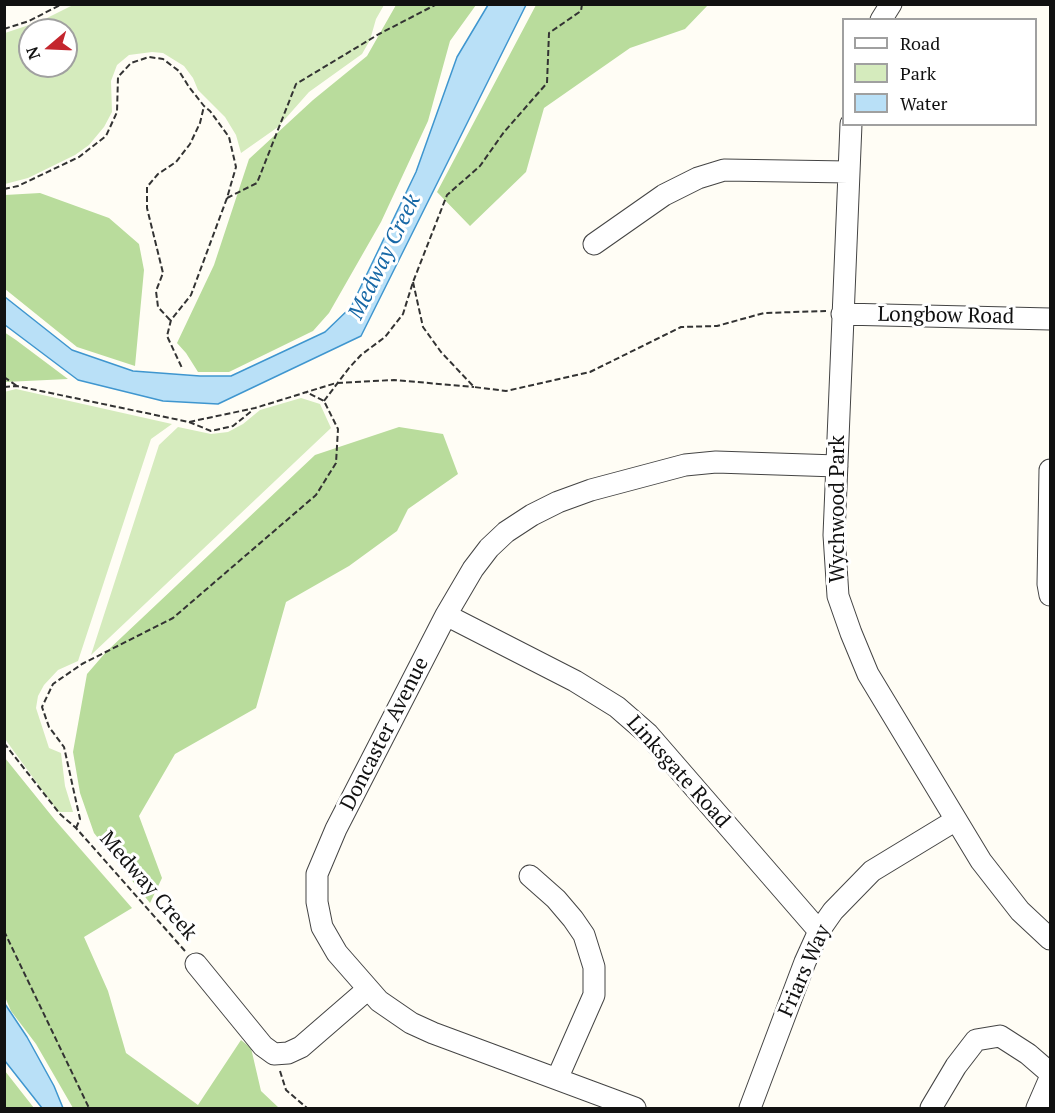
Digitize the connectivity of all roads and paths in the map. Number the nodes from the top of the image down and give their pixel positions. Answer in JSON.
{"nodes":[{"id":1,"x":62,"y":4,"type":"edge"},
{"id":2,"x":436,"y":4,"type":"edge"},
{"id":3,"x":582,"y":4,"type":"edge"},
{"id":4,"x":891,"y":4,"type":"edge"},
{"id":5,"x":882,"y":18,"type":"edge"},
{"id":6,"x":4,"y":28,"type":"edge"},
{"id":7,"x":204,"y":106,"type":"junction"},
{"id":8,"x":851,"y":126,"type":"edge"},
{"id":9,"x":848,"y":172,"type":"junction"},
{"id":10,"x":4,"y":189,"type":"edge"},
{"id":11,"x":228,"y":198,"type":"junction"},
{"id":12,"x":594,"y":244,"type":"dead end"},
{"id":13,"x":413,"y":282,"type":"junction"},
{"id":14,"x":835,"y":312,"type":"junction"},
{"id":15,"x":1050,"y":319,"type":"edge"},
{"id":16,"x":171,"y":320,"type":"junction"},
{"id":17,"x":182,"y":368,"type":"dead end"},
{"id":18,"x":4,"y":377,"type":"edge"},
{"id":19,"x":336,"y":383,"type":"junction"},
{"id":20,"x":17,"y":386,"type":"junction"},
{"id":21,"x":4,"y":387,"type":"edge"},
{"id":22,"x":474,"y":387,"type":"junction"},
{"id":23,"x":306,"y":392,"type":"junction"},
{"id":24,"x":324,"y":401,"type":"junction"},
{"id":25,"x":255,"y":408,"type":"junction"},
{"id":26,"x":189,"y":422,"type":"junction"},
{"id":27,"x":837,"y":466,"type":"junction"},
{"id":28,"x":1050,"y":470,"type":"edge"},
{"id":29,"x":1050,"y":505,"type":"edge"},
{"id":30,"x":1050,"y":595,"type":"edge"},
{"id":31,"x":446,"y":615,"type":"junction"},
{"id":32,"x":4,"y":743,"type":"edge"},
{"id":33,"x":956,"y":820,"type":"junction"},
{"id":34,"x":76,"y":828,"type":"junction"},
{"id":35,"x":530,"y":876,"type":"dead end"},
{"id":36,"x":819,"y":931,"type":"junction"},
{"id":37,"x":4,"y":932,"type":"edge"},
{"id":38,"x":1050,"y":939,"type":"edge"},
{"id":39,"x":196,"y":964,"type":"joint"},
{"id":40,"x":368,"y":989,"type":"junction"},
{"id":41,"x":274,"y":1054,"type":"junction"},
{"id":42,"x":1050,"y":1072,"type":"edge"},
{"id":43,"x":1050,"y":1078,"type":"edge"},
{"id":44,"x":557,"y":1079,"type":"junction"},
{"id":45,"x":89,"y":1108,"type":"edge"},
{"id":46,"x":307,"y":1108,"type":"edge"},
{"id":47,"x":635,"y":1108,"type":"edge"},
{"id":48,"x":750,"y":1108,"type":"edge"},
{"id":49,"x":931,"y":1108,"type":"edge"},
{"id":50,"x":1037,"y":1108,"type":"edge"}],
"edges":[{"from":1,"to":6,"type":"path"},
{"from":2,"to":11,"type":"path"},
{"from":3,"to":13,"type":"path"},
{"from":4,"to":5,"type":"street"},
{"from":7,"to":10,"type":"path"},
{"from":7,"to":11,"type":"path"},
{"from":7,"to":16,"type":"path"},
{"from":8,"to":9,"type":"street","name":"Wychwood Park"},
{"from":9,"to":12,"type":"street"},
{"from":9,"to":14,"type":"street","name":"Wychwood Park"},
{"from":11,"to":16,"type":"path"},
{"from":13,"to":19,"type":"path"},
{"from":13,"to":22,"type":"path"},
{"from":14,"to":15,"type":"street","name":"Longbow Road"},
{"from":14,"to":22,"type":"path"},
{"from":14,"to":27,"type":"street","name":"Wychwood Park"},
{"from":16,"to":17,"type":"path"},
{"from":18,"to":20,"type":"path"},
{"from":19,"to":22,"type":"path"},
{"from":19,"to":23,"type":"path"},
{"from":19,"to":24,"type":"path"},
{"from":20,"to":21,"type":"path"},
{"from":20,"to":26,"type":"path"},
{"from":23,"to":24,"type":"path"},
{"from":23,"to":25,"type":"path"},
{"from":24,"to":34,"type":"path"},
{"from":25,"to":26,"type":"path"},
{"from":25,"to":26,"type":"path"},
{"from":27,"to":31,"type":"street","name":"Doncaster Avenue"},
{"from":27,"to":33,"type":"street","name":"Wychwood Park"},
{"from":28,"to":29,"type":"street"},
{"from":29,"to":30,"type":"street"},
{"from":31,"to":36,"type":"street","name":"Linksgate Road"},
{"from":31,"to":40,"type":"street","name":"Doncaster Avenue"},
{"from":32,"to":34,"type":"path","name":"Medway Creek"},
{"from":33,"to":36,"type":"street","name":"Friars Way"},
{"from":33,"to":38,"type":"street","name":"Wychwood Park"},
{"from":34,"to":39,"type":"path","name":"Medway Creek"},
{"from":35,"to":44,"type":"street"},
{"from":36,"to":48,"type":"street","name":"Friars Way"},
{"from":37,"to":45,"type":"path"},
{"from":39,"to":41,"type":"street"},
{"from":40,"to":41,"type":"street"},
{"from":40,"to":44,"type":"street","name":"Doncaster Avenue"},
{"from":41,"to":46,"type":"path"},
{"from":42,"to":49,"type":"street"},
{"from":43,"to":50,"type":"street"},
{"from":44,"to":47,"type":"street","name":"Doncaster Avenue"}]}
